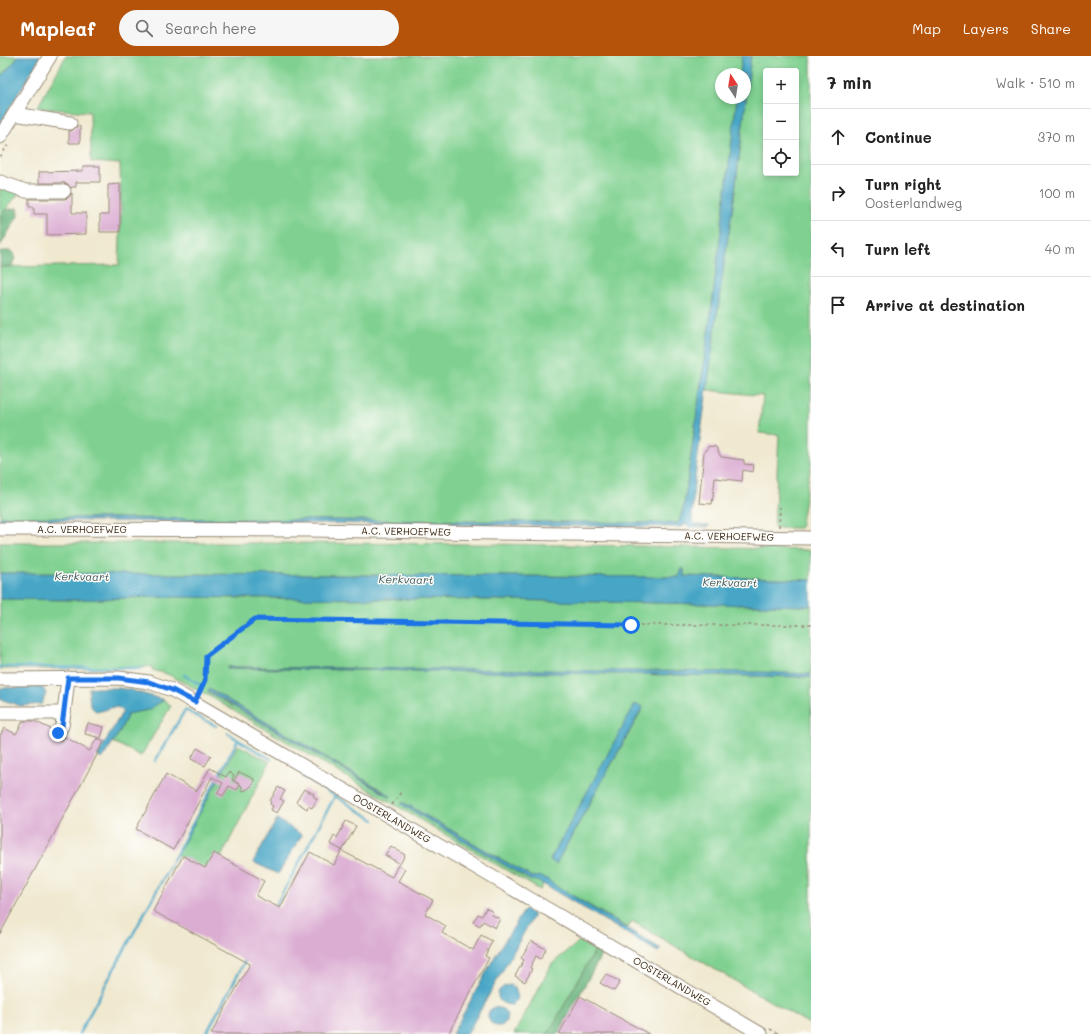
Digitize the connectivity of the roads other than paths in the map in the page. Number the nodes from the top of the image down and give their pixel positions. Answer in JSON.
{"nodes":[{"id":1,"x":50,"y":56,"type":"edge"},
{"id":2,"x":15,"y":114,"type":"junction"},
{"id":3,"x":70,"y":123,"type":"dead end"},
{"id":4,"x":0,"y":137,"type":"edge"},
{"id":5,"x":0,"y":182,"type":"edge"},
{"id":6,"x":64,"y":191,"type":"dead end"},
{"id":7,"x":0,"y":529,"type":"edge"},
{"id":8,"x":811,"y":538,"type":"edge"},
{"id":9,"x":0,"y":678,"type":"edge"},
{"id":10,"x":68,"y":678,"type":"junction"},
{"id":11,"x":0,"y":713,"type":"edge"},
{"id":12,"x":64,"y":713,"type":"junction"},
{"id":13,"x":58,"y":733,"type":"dead end"},
{"id":14,"x":761,"y":1034,"type":"edge"}],
"edges":[{"from":1,"to":2,"type":"street"},
{"from":2,"to":3,"type":"street"},
{"from":2,"to":4,"type":"street"},
{"from":5,"to":6,"type":"street"},
{"from":7,"to":8,"type":"street","name":"A.C. VERHOEFWEG"},
{"from":9,"to":10,"type":"street","name":"OOSTERLANDWEG"},
{"from":10,"to":12,"type":"street"},
{"from":10,"to":14,"type":"street","name":"OOSTERLANDWEG"},
{"from":11,"to":12,"type":"street"},
{"from":12,"to":13,"type":"street"}]}
